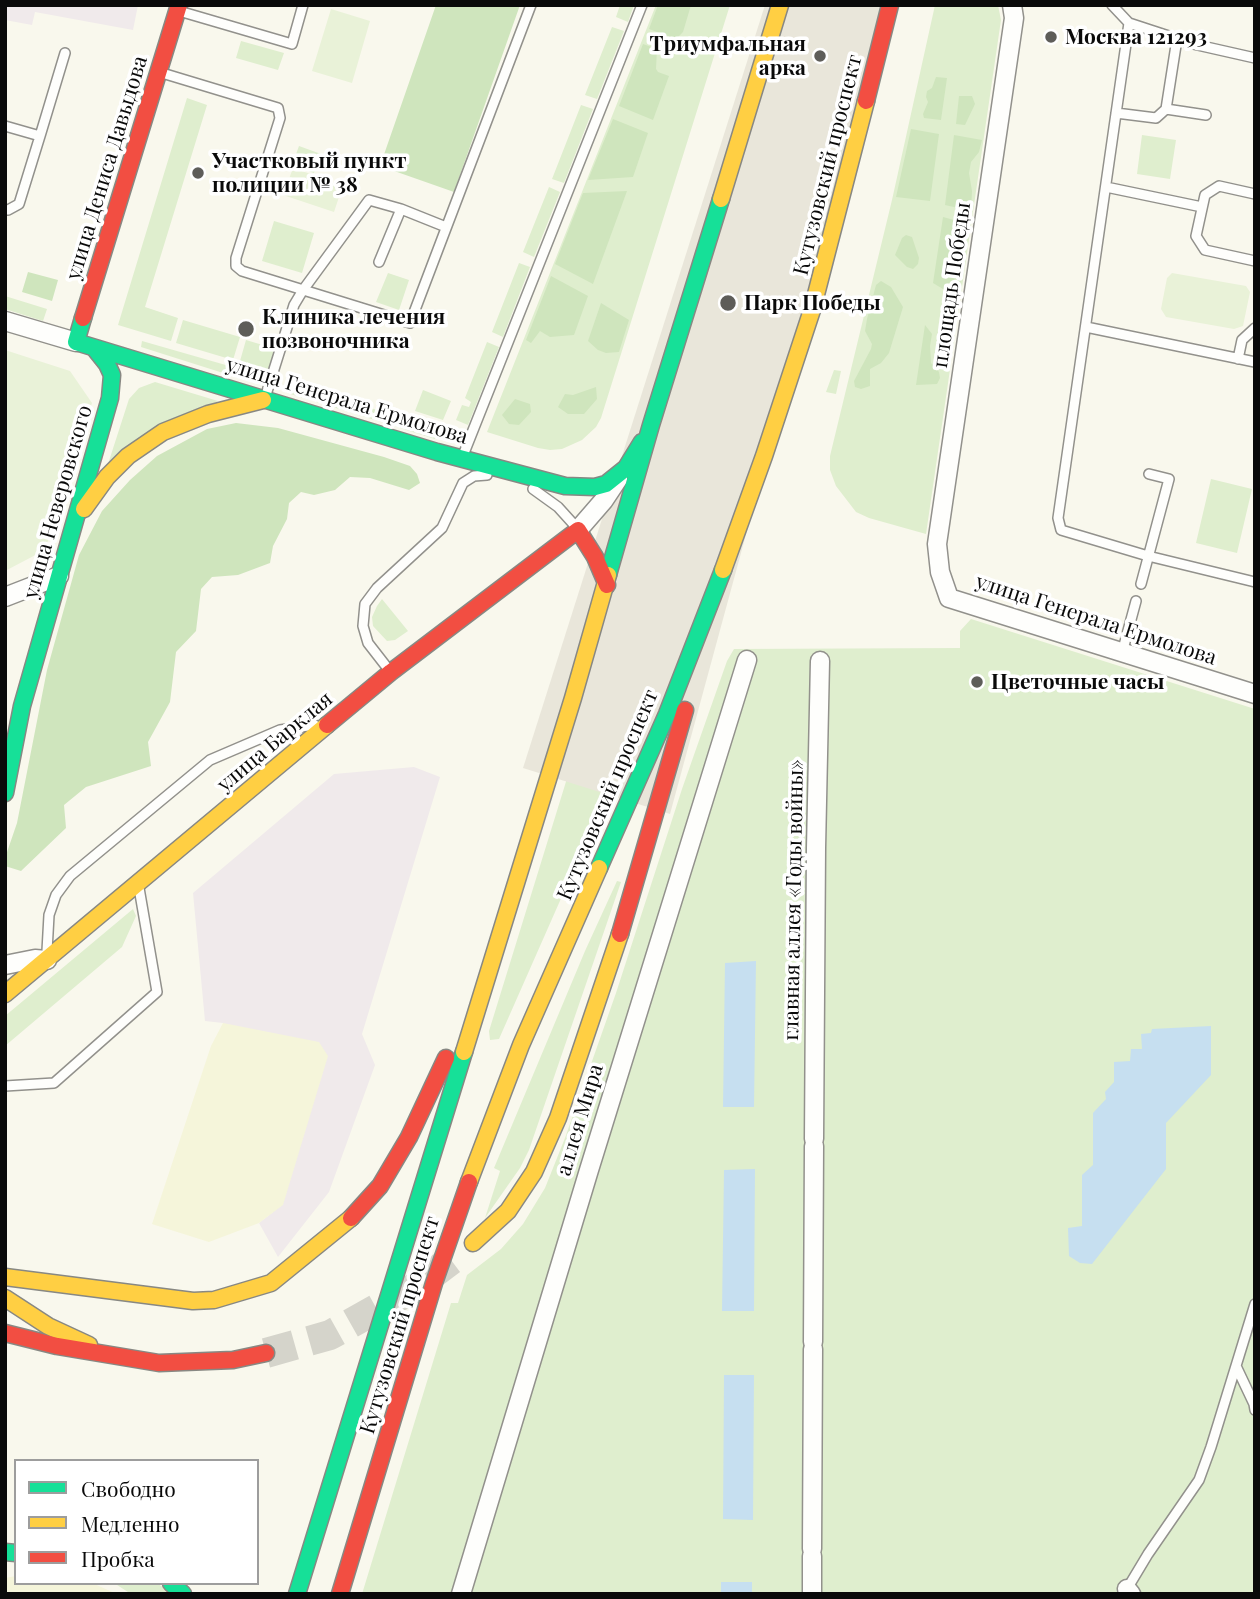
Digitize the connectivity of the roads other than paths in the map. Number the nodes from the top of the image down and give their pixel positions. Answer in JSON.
{"nodes":[{"id":1,"x":303,"y":5,"type":"edge"},
{"id":2,"x":531,"y":5,"type":"edge"},
{"id":3,"x":642,"y":5,"type":"edge"},
{"id":4,"x":780,"y":5,"type":"edge"},
{"id":5,"x":890,"y":5,"type":"edge"},
{"id":6,"x":1012,"y":5,"type":"edge"},
{"id":7,"x":1112,"y":5,"type":"edge"},
{"id":8,"x":178,"y":8,"type":"edge"},
{"id":9,"x":1129,"y":23,"type":"junction"},
{"id":10,"x":1177,"y":39,"type":"junction"},
{"id":11,"x":65,"y":53,"type":"dead end"},
{"id":12,"x":1255,"y":58,"type":"edge"},
{"id":13,"x":158,"y":72,"type":"junction"},
{"id":14,"x":1166,"y":109,"type":"junction"},
{"id":15,"x":1116,"y":113,"type":"junction"},
{"id":16,"x":1206,"y":115,"type":"dead end"},
{"id":17,"x":5,"y":126,"type":"edge"},
{"id":18,"x":40,"y":136,"type":"junction"},
{"id":19,"x":1106,"y":187,"type":"junction"},
{"id":20,"x":1255,"y":194,"type":"edge"},
{"id":21,"x":1202,"y":208,"type":"junction"},
{"id":22,"x":5,"y":209,"type":"edge"},
{"id":23,"x":401,"y":209,"type":"junction"},
{"id":24,"x":446,"y":227,"type":"junction"},
{"id":25,"x":1255,"y":261,"type":"edge"},
{"id":26,"x":379,"y":262,"type":"dead end"},
{"id":27,"x":303,"y":290,"type":"junction"},
{"id":28,"x":5,"y":321,"type":"edge"},
{"id":29,"x":1086,"y":327,"type":"junction"},
{"id":30,"x":1255,"y":328,"type":"edge"},
{"id":31,"x":285,"y":334,"type":"dead end"},
{"id":32,"x":76,"y":342,"type":"junction"},
{"id":33,"x":281,"y":347,"type":"dead end"},
{"id":34,"x":95,"y":349,"type":"junction"},
{"id":35,"x":1238,"y":359,"type":"junction"},
{"id":36,"x":1255,"y":362,"type":"edge"},
{"id":37,"x":265,"y":400,"type":"junction"},
{"id":38,"x":651,"y":425,"type":"junction"},
{"id":39,"x":437,"y":452,"type":"junction"},
{"id":40,"x":462,"y":459,"type":"junction"},
{"id":41,"x":626,"y":468,"type":"junction"},
{"id":42,"x":1149,"y":474,"type":"dead end"},
{"id":43,"x":463,"y":483,"type":"junction"},
{"id":44,"x":73,"y":530,"type":"junction"},
{"id":45,"x":578,"y":530,"type":"junction"},
{"id":46,"x":737,"y":534,"type":"junction"},
{"id":47,"x":1149,"y":556,"type":"junction"},
{"id":48,"x":940,"y":572,"type":"joint"},
{"id":49,"x":59,"y":576,"type":"junction"},
{"id":50,"x":1255,"y":582,"type":"edge"},
{"id":51,"x":1141,"y":584,"type":"dead end"},
{"id":52,"x":607,"y":585,"type":"junction"},
{"id":53,"x":5,"y":597,"type":"edge"},
{"id":54,"x":1136,"y":601,"type":"dead end"},
{"id":55,"x":1122,"y":653,"type":"junction"},
{"id":56,"x":747,"y":660,"type":"dead end"},
{"id":57,"x":820,"y":661,"type":"dead end"},
{"id":58,"x":391,"y":672,"type":"junction"},
{"id":59,"x":1255,"y":694,"type":"edge"},
{"id":60,"x":330,"y":723,"type":"junction"},
{"id":61,"x":5,"y":793,"type":"edge"},
{"id":62,"x":139,"y":883,"type":"junction"},
{"id":63,"x":503,"y":926,"type":"junction"},
{"id":64,"x":47,"y":960,"type":"junction"},
{"id":65,"x":5,"y":965,"type":"edge"},
{"id":66,"x":5,"y":995,"type":"edge"},
{"id":67,"x":5,"y":1086,"type":"edge"},
{"id":68,"x":473,"y":1243,"type":"dead end"},
{"id":69,"x":5,"y":1278,"type":"edge"},
{"id":70,"x":5,"y":1298,"type":"edge"},
{"id":71,"x":1255,"y":1304,"type":"edge"},
{"id":72,"x":5,"y":1334,"type":"edge"},
{"id":73,"x":266,"y":1353,"type":"tunnel mouth"},
{"id":74,"x":117,"y":1356,"type":"junction"},
{"id":75,"x":1236,"y":1366,"type":"junction"},
{"id":76,"x":1255,"y":1410,"type":"edge"},
{"id":77,"x":1129,"y":1591,"type":"edge"},
{"id":78,"x":297,"y":1594,"type":"edge"},
{"id":79,"x":340,"y":1594,"type":"edge"},
{"id":80,"x":461,"y":1594,"type":"edge"},
{"id":81,"x":812,"y":1594,"type":"edge"}],
"edges":[{"from":1,"to":8,"type":"lane"},
{"from":2,"to":24,"type":"lane"},
{"from":3,"to":40,"type":"lane"},
{"from":4,"to":38,"type":"main road","name":"Кутузовский проспект"},
{"from":5,"to":46,"type":"main road","name":"Кутузовский проспект"},
{"from":6,"to":48,"type":"street","name":"площадь Победы"},
{"from":7,"to":9,"type":"lane"},
{"from":8,"to":13,"type":"main road","name":"улица Дениса Давыдова"},
{"from":9,"to":10,"type":"lane"},
{"from":9,"to":15,"type":"lane"},
{"from":10,"to":12,"type":"lane"},
{"from":10,"to":14,"type":"lane"},
{"from":11,"to":18,"type":"lane"},
{"from":13,"to":27,"type":"lane"},
{"from":13,"to":32,"type":"main road","name":"улица Дениса Давыдова"},
{"from":14,"to":15,"type":"lane"},
{"from":14,"to":16,"type":"lane"},
{"from":15,"to":19,"type":"lane"},
{"from":17,"to":18,"type":"lane"},
{"from":18,"to":22,"type":"lane"},
{"from":19,"to":21,"type":"lane"},
{"from":19,"to":29,"type":"lane"},
{"from":20,"to":21,"type":"lane"},
{"from":21,"to":25,"type":"lane"},
{"from":23,"to":24,"type":"lane"},
{"from":23,"to":26,"type":"lane"},
{"from":23,"to":27,"type":"lane"},
{"from":24,"to":27,"type":"lane"},
{"from":27,"to":31,"type":"lane"},
{"from":28,"to":32,"type":"street","name":"улица Генерала Ермолова"},
{"from":29,"to":35,"type":"lane"},
{"from":29,"to":47,"type":"lane"},
{"from":30,"to":35,"type":"lane"},
{"from":32,"to":34,"type":"main road","name":"улица Генерала Ермолова"},
{"from":33,"to":37,"type":"lane"},
{"from":34,"to":37,"type":"main road","name":"улица Генерала Ермолова"},
{"from":34,"to":44,"type":"main road","name":"улица Неверовского"},
{"from":35,"to":36,"type":"lane"},
{"from":37,"to":39,"type":"main road","name":"улица Генерала Ермолова"},
{"from":37,"to":44,"type":"main road"},
{"from":38,"to":41,"type":"main road","name":"улица Генерала Ермолова"},
{"from":38,"to":52,"type":"main road","name":"Кутузовский проспект"},
{"from":39,"to":40,"type":"main road","name":"улица Генерала Ермолова"},
{"from":39,"to":43,"type":"lane"},
{"from":40,"to":41,"type":"main road","name":"улица Генерала Ермолова"},
{"from":41,"to":45,"type":"street"},
{"from":42,"to":47,"type":"lane"},
{"from":43,"to":45,"type":"lane"},
{"from":43,"to":58,"type":"lane"},
{"from":44,"to":49,"type":"main road","name":"улица Неверовского"},
{"from":45,"to":52,"type":"main road"},
{"from":45,"to":58,"type":"main road","name":"улица Барклая"},
{"from":46,"to":68,"type":"main road"},
{"from":46,"to":79,"type":"main road","name":"Кутузовский проспект"},
{"from":47,"to":50,"type":"lane"},
{"from":47,"to":51,"type":"lane"},
{"from":48,"to":55,"type":"street","name":"улица Генерала Ермолова"},
{"from":49,"to":53,"type":"street"},
{"from":49,"to":61,"type":"main road","name":"улица Неверовского"},
{"from":52,"to":63,"type":"main road","name":"Кутузовский проспект"},
{"from":54,"to":55,"type":"lane"},
{"from":55,"to":59,"type":"street","name":"улица Генерала Ермолова"},
{"from":56,"to":80,"type":"street","name":"аллея Мира"},
{"from":57,"to":81,"type":"street","name":"главная аллея «Годы войны»"},
{"from":58,"to":60,"type":"main road","name":"улица Барклая"},
{"from":60,"to":62,"type":"main road","name":"улица Барклая"},
{"from":60,"to":64,"type":"lane"},
{"from":62,"to":64,"type":"main road","name":"улица Барклая"},
{"from":62,"to":67,"type":"lane"},
{"from":63,"to":69,"type":"main road"},
{"from":63,"to":78,"type":"main road","name":"Кутузовский проспект"},
{"from":64,"to":65,"type":"street"},
{"from":64,"to":66,"type":"main road","name":"улица Барклая"},
{"from":70,"to":74,"type":"main road"},
{"from":71,"to":75,"type":"lane"},
{"from":72,"to":74,"type":"main road"},
{"from":73,"to":74,"type":"main road"},
{"from":75,"to":76,"type":"lane"},
{"from":75,"to":77,"type":"lane"}]}
